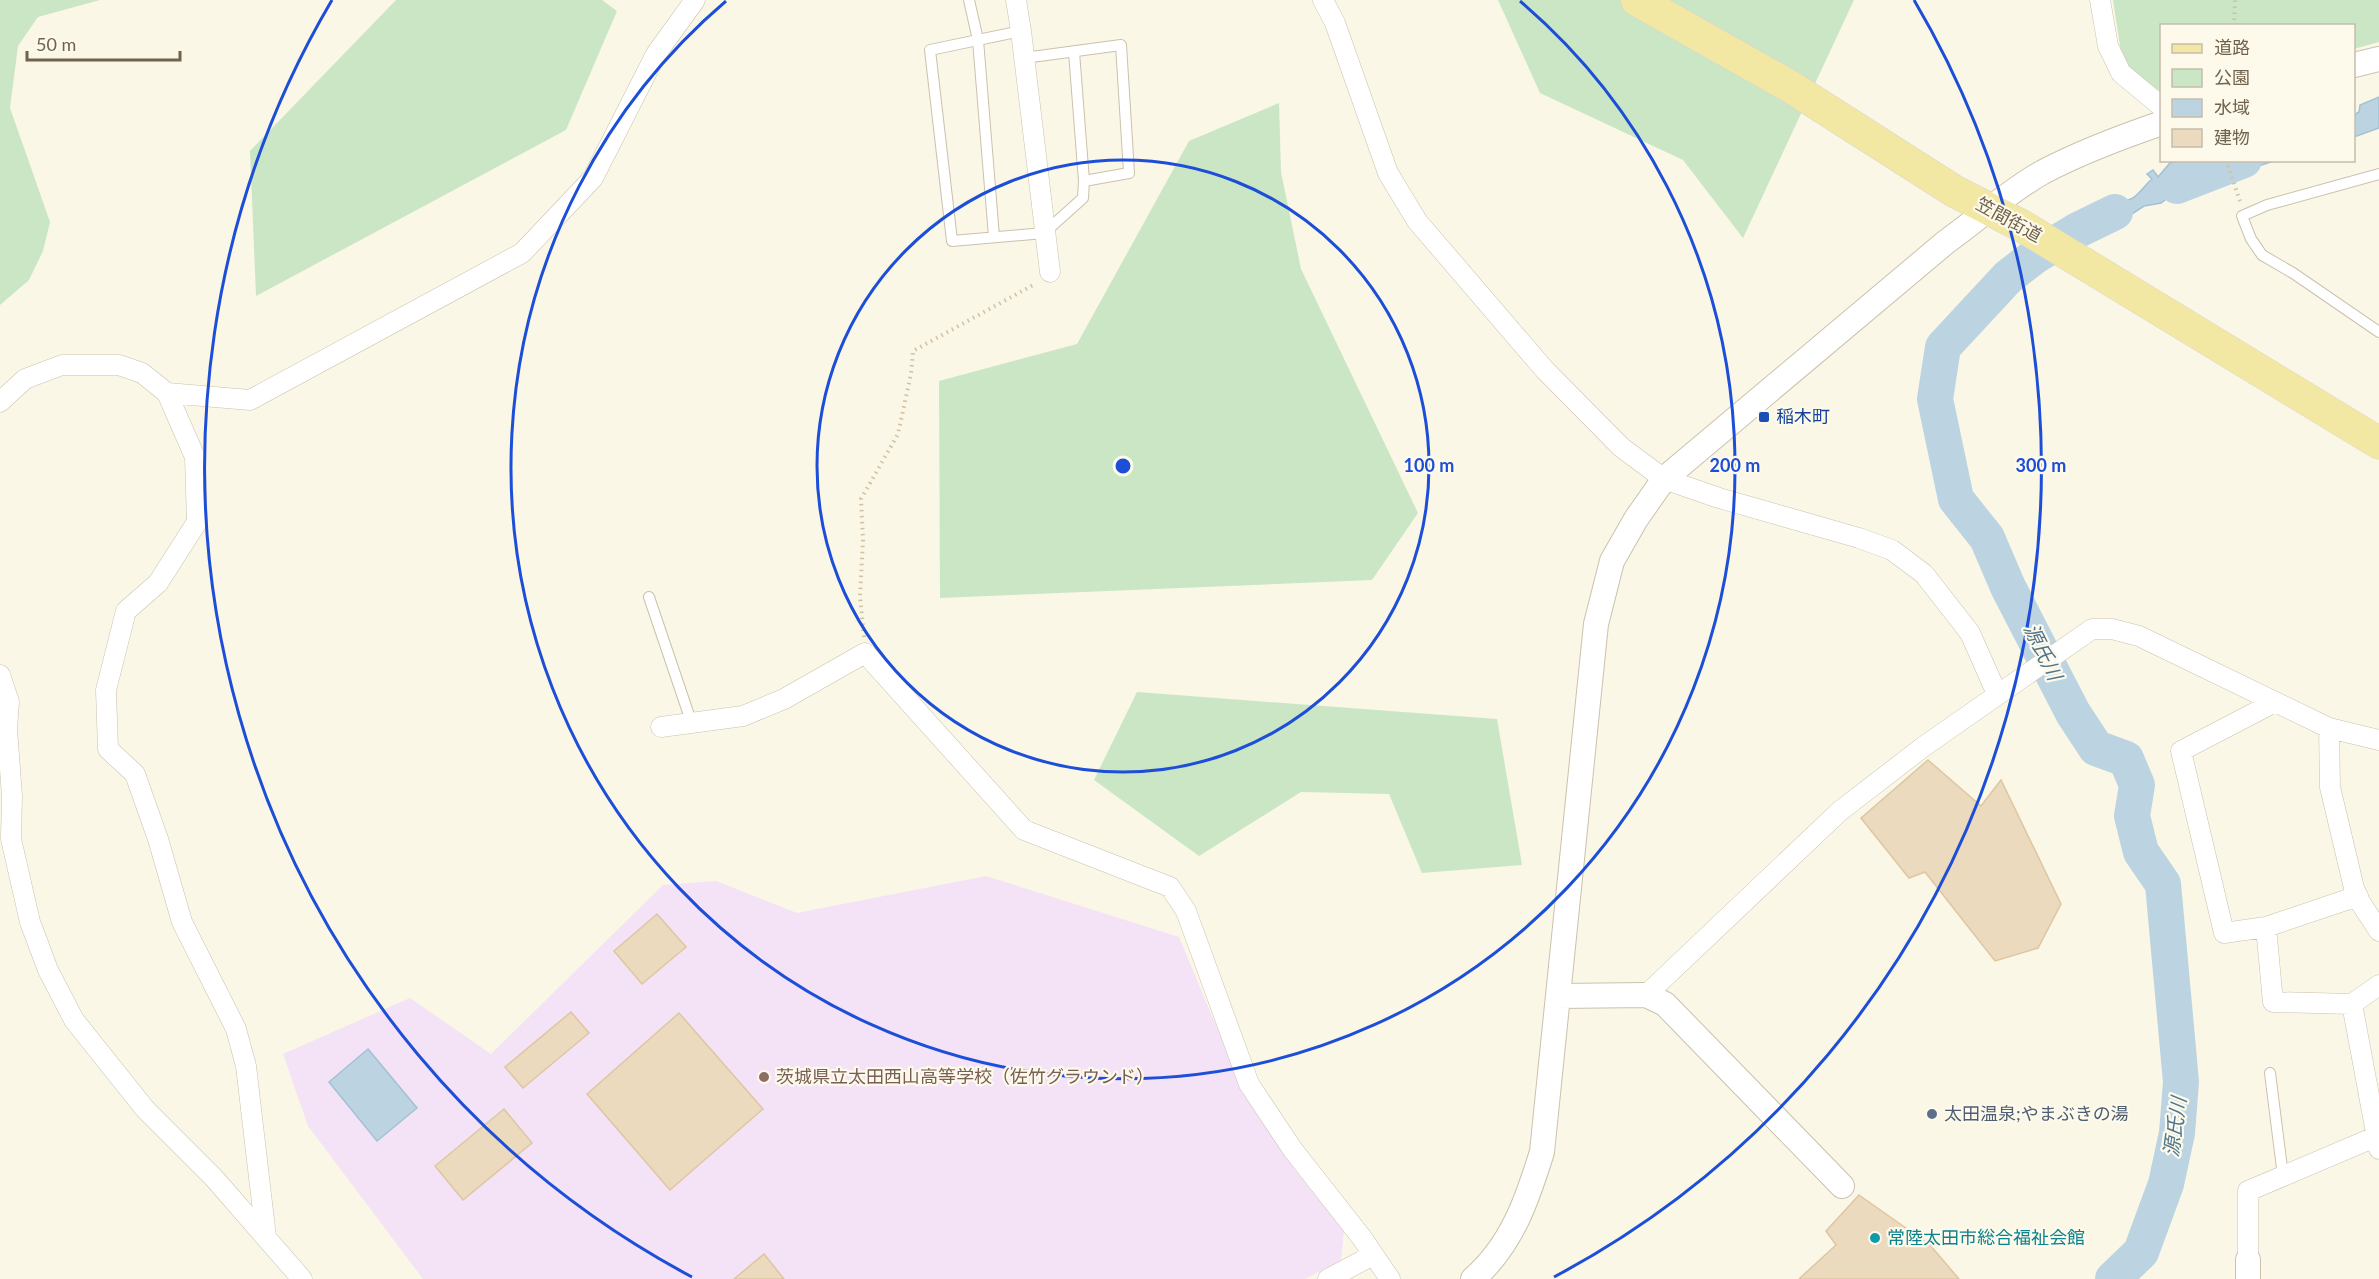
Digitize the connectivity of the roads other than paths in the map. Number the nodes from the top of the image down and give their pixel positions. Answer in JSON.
{"nodes":[{"id":1,"x":695,"y":0,"type":"edge"},
{"id":2,"x":969,"y":0,"type":"edge"},
{"id":3,"x":1016,"y":0,"type":"edge"},
{"id":4,"x":1323,"y":0,"type":"edge"},
{"id":5,"x":1637,"y":0,"type":"edge"},
{"id":6,"x":2100,"y":0,"type":"edge"},
{"id":7,"x":1021,"y":31,"type":"junction"},
{"id":8,"x":978,"y":40,"type":"junction"},
{"id":9,"x":1074,"y":52,"type":"junction"},
{"id":10,"x":1024,"y":58,"type":"junction"},
{"id":11,"x":2379,"y":59,"type":"edge"},
{"id":12,"x":2355,"y":65,"type":"edge"},
{"id":13,"x":2160,"y":105,"type":"edge"},
{"id":14,"x":2160,"y":124,"type":"edge"},
{"id":15,"x":2379,"y":174,"type":"edge"},
{"id":16,"x":1084,"y":181,"type":"junction"},
{"id":17,"x":1990,"y":209,"type":"junction"},
{"id":18,"x":1044,"y":233,"type":"junction"},
{"id":19,"x":994,"y":237,"type":"junction"},
{"id":20,"x":1050,"y":272,"type":"road end"},
{"id":21,"x":2379,"y":332,"type":"edge"},
{"id":22,"x":167,"y":393,"type":"junction"},
{"id":23,"x":0,"y":402,"type":"edge"},
{"id":24,"x":2379,"y":443,"type":"edge"},
{"id":25,"x":1664,"y":479,"type":"junction"},
{"id":26,"x":649,"y":597,"type":"dead end"},
{"id":27,"x":0,"y":675,"type":"edge"},
{"id":28,"x":1997,"y":694,"type":"junction"},
{"id":29,"x":2276,"y":702,"type":"junction"},
{"id":30,"x":692,"y":724,"type":"junction"},
{"id":31,"x":661,"y":727,"type":"dead end"},
{"id":32,"x":2329,"y":728,"type":"junction"},
{"id":33,"x":2379,"y":740,"type":"edge"},
{"id":34,"x":2358,"y":896,"type":"junction"},
{"id":35,"x":2266,"y":927,"type":"junction"},
{"id":36,"x":2379,"y":931,"type":"edge"},
{"id":37,"x":2379,"y":986,"type":"edge"},
{"id":38,"x":1646,"y":995,"type":"junction"},
{"id":39,"x":1559,"y":996,"type":"junction"},
{"id":40,"x":2352,"y":1004,"type":"junction"},
{"id":41,"x":2270,"y":1073,"type":"dead end"},
{"id":42,"x":2377,"y":1133,"type":"edge"},
{"id":43,"x":2283,"y":1176,"type":"junction"},
{"id":44,"x":1842,"y":1186,"type":"dead end"},
{"id":45,"x":266,"y":1237,"type":"junction"},
{"id":46,"x":1373,"y":1255,"type":"junction"},
{"id":47,"x":2248,"y":1270,"type":"edge"},
{"id":48,"x":302,"y":1279,"type":"edge"},
{"id":49,"x":1328,"y":1279,"type":"edge"},
{"id":50,"x":1390,"y":1279,"type":"edge"},
{"id":51,"x":1473,"y":1279,"type":"edge"}],
"edges":[{"from":1,"to":22,"type":"street"},
{"from":2,"to":8,"type":"lane"},
{"from":3,"to":7,"type":"street"},
{"from":4,"to":25,"type":"street"},
{"from":5,"to":17,"type":"main road","name":"笠間街道"},
{"from":6,"to":13,"type":"street"},
{"from":7,"to":8,"type":"lane"},
{"from":7,"to":10,"type":"street"},
{"from":8,"to":19,"type":"lane"},
{"from":8,"to":19,"type":"lane"},
{"from":9,"to":10,"type":"lane"},
{"from":9,"to":16,"type":"lane"},
{"from":9,"to":16,"type":"lane"},
{"from":10,"to":18,"type":"street"},
{"from":11,"to":12,"type":"street"},
{"from":14,"to":17,"type":"street"},
{"from":15,"to":21,"type":"lane"},
{"from":16,"to":18,"type":"lane"},
{"from":17,"to":24,"type":"main road","name":"笠間街道"},
{"from":17,"to":25,"type":"street"},
{"from":18,"to":19,"type":"lane"},
{"from":18,"to":20,"type":"street"},
{"from":22,"to":23,"type":"street"},
{"from":22,"to":45,"type":"street"},
{"from":25,"to":28,"type":"street"},
{"from":25,"to":39,"type":"street"},
{"from":26,"to":30,"type":"lane"},
{"from":27,"to":45,"type":"street"},
{"from":28,"to":29,"type":"street"},
{"from":28,"to":38,"type":"street"},
{"from":29,"to":32,"type":"street"},
{"from":29,"to":35,"type":"street"},
{"from":30,"to":31,"type":"street"},
{"from":30,"to":46,"type":"street"},
{"from":32,"to":33,"type":"street"},
{"from":32,"to":34,"type":"street"},
{"from":34,"to":35,"type":"street"},
{"from":34,"to":36,"type":"street"},
{"from":35,"to":40,"type":"street"},
{"from":37,"to":40,"type":"street"},
{"from":38,"to":39,"type":"street"},
{"from":38,"to":44,"type":"street"},
{"from":39,"to":51,"type":"street"},
{"from":40,"to":42,"type":"street"},
{"from":41,"to":43,"type":"lane"},
{"from":42,"to":43,"type":"street"},
{"from":43,"to":47,"type":"street"},
{"from":45,"to":48,"type":"street"},
{"from":46,"to":49,"type":"street"},
{"from":46,"to":50,"type":"street"}]}
